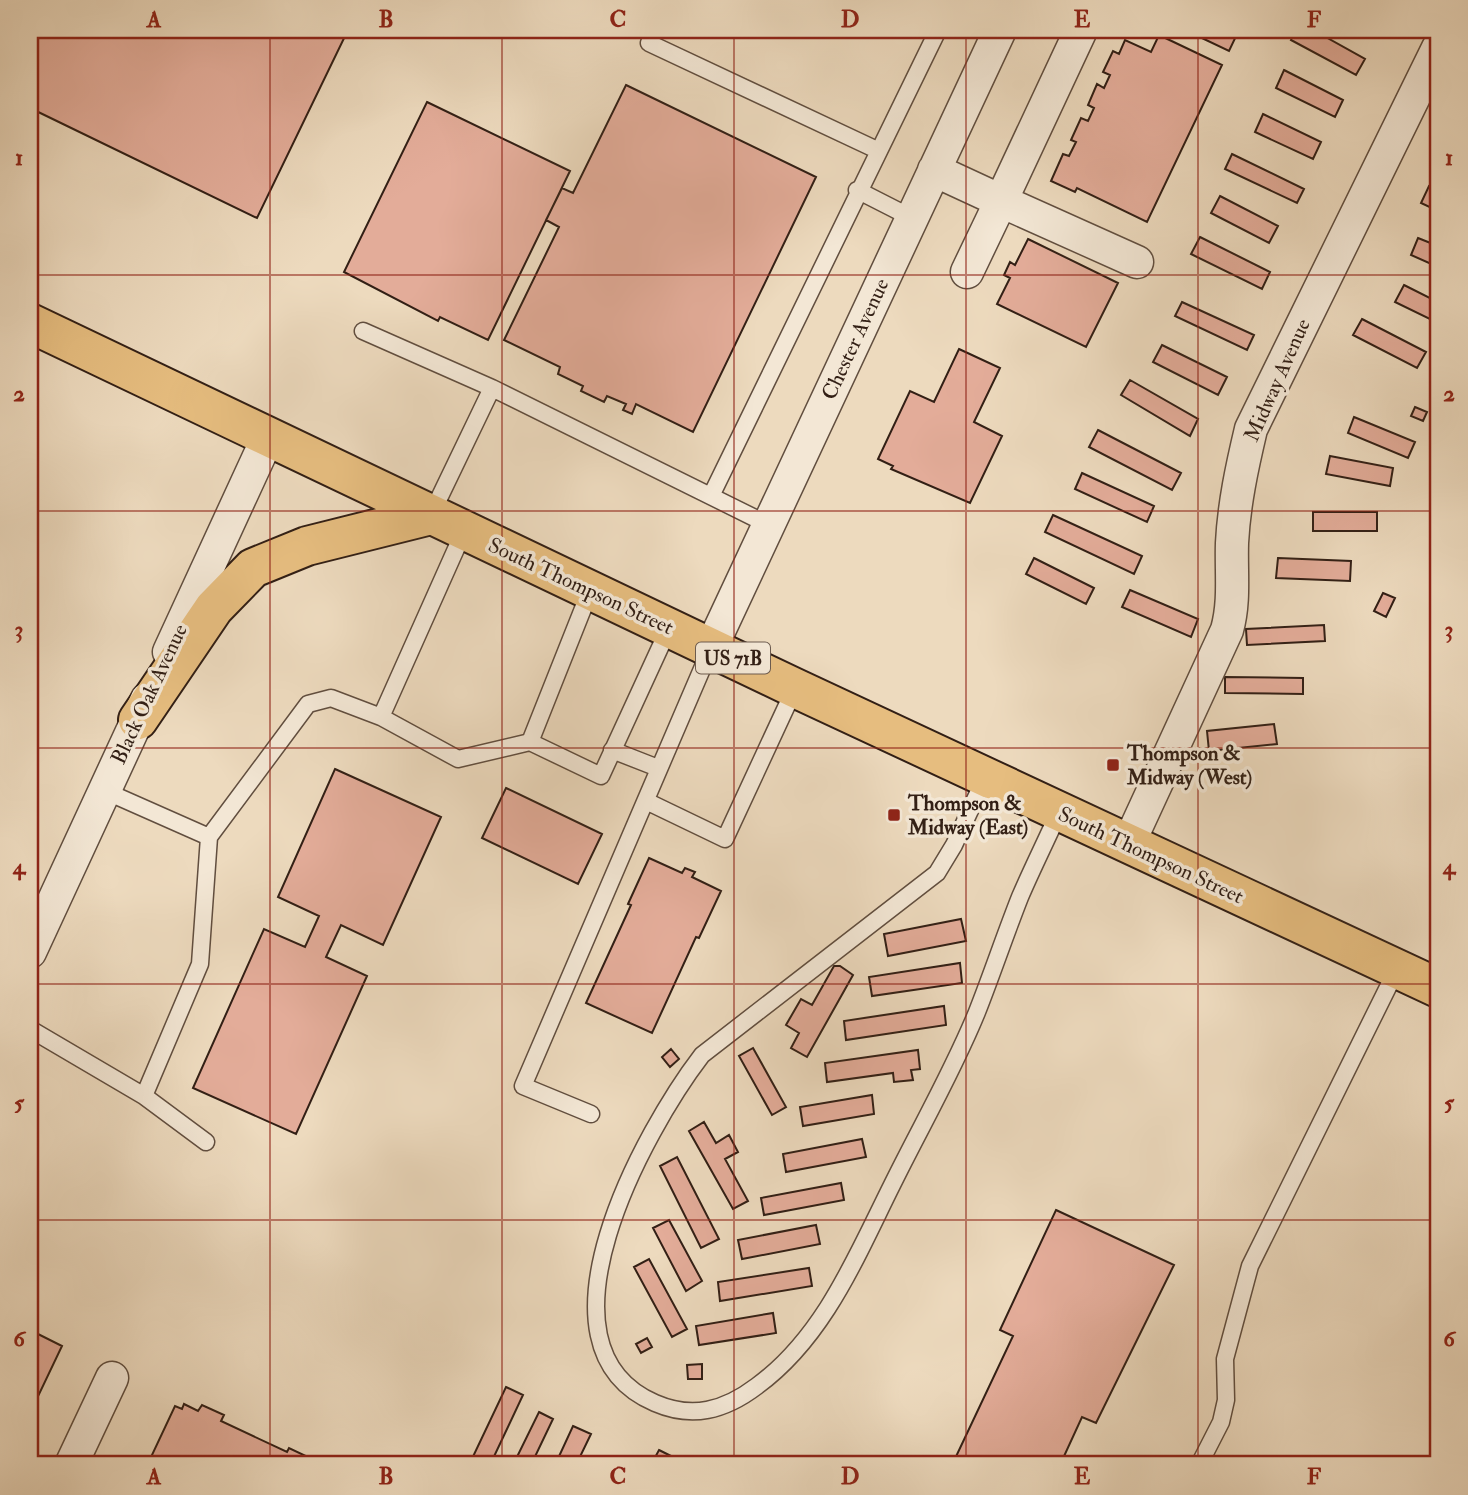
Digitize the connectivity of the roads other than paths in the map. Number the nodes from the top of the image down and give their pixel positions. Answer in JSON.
{"nodes":[{"id":1,"x":938,"y":30,"type":"edge"},
{"id":2,"x":1000,"y":30,"type":"edge"},
{"id":3,"x":1081,"y":30,"type":"edge"},
{"id":4,"x":649,"y":43,"type":"dead end"},
{"id":5,"x":1438,"y":48,"type":"edge"},
{"id":6,"x":877,"y":150,"type":"junction"},
{"id":7,"x":934,"y":170,"type":"junction"},
{"id":8,"x":858,"y":190,"type":"junction"},
{"id":9,"x":1001,"y":201,"type":"junction"},
{"id":10,"x":912,"y":218,"type":"junction"},
{"id":11,"x":1136,"y":262,"type":"dead end"},
{"id":12,"x":967,"y":272,"type":"dead end"},
{"id":13,"x":30,"y":323,"type":"edge"},
{"id":14,"x":363,"y":331,"type":"dead end"},
{"id":15,"x":492,"y":388,"type":"junction"},
{"id":16,"x":268,"y":437,"type":"junction"},
{"id":17,"x":711,"y":496,"type":"junction"},
{"id":18,"x":448,"y":523,"type":"junction"},
{"id":19,"x":769,"y":525,"type":"junction"},
{"id":20,"x":590,"y":591,"type":"junction"},
{"id":21,"x":669,"y":628,"type":"junction"},
{"id":22,"x":711,"y":648,"type":"junction"},
{"id":23,"x":795,"y":688,"type":"junction"},
{"id":24,"x":381,"y":717,"type":"junction"},
{"id":25,"x":138,"y":720,"type":"junction"},
{"id":26,"x":530,"y":742,"type":"junction"},
{"id":27,"x":612,"y":750,"type":"junction"},
{"id":28,"x":658,"y":768,"type":"junction"},
{"id":29,"x":985,"y":778,"type":"junction"},
{"id":30,"x":105,"y":791,"type":"junction"},
{"id":31,"x":646,"y":801,"type":"junction"},
{"id":32,"x":1059,"y":812,"type":"junction"},
{"id":33,"x":209,"y":837,"type":"junction"},
{"id":34,"x":1128,"y":845,"type":"junction"},
{"id":35,"x":30,"y":952,"type":"edge"},
{"id":36,"x":1397,"y":969,"type":"junction"},
{"id":37,"x":1438,"y":988,"type":"edge"},
{"id":38,"x":30,"y":1029,"type":"edge"},
{"id":39,"x":144,"y":1096,"type":"junction"},
{"id":40,"x":591,"y":1114,"type":"dead end"},
{"id":41,"x":206,"y":1142,"type":"dead end"},
{"id":42,"x":112,"y":1378,"type":"dead end"},
{"id":43,"x":71,"y":1465,"type":"edge"},
{"id":44,"x":1199,"y":1465,"type":"edge"}],
"edges":[{"from":1,"to":6,"type":"lane"},
{"from":2,"to":7,"type":"street","name":"Chester Avenue"},
{"from":3,"to":9,"type":"street"},
{"from":4,"to":6,"type":"lane"},
{"from":5,"to":34,"type":"street","name":"Midway Avenue"},
{"from":6,"to":8,"type":"lane"},
{"from":7,"to":9,"type":"street"},
{"from":7,"to":10,"type":"street","name":"Chester Avenue"},
{"from":8,"to":10,"type":"lane"},
{"from":8,"to":17,"type":"lane"},
{"from":9,"to":11,"type":"street"},
{"from":9,"to":12,"type":"street"},
{"from":10,"to":19,"type":"street","name":"Chester Avenue"},
{"from":13,"to":16,"type":"highway","name":"South Thompson Street","number":"US 71B"},
{"from":14,"to":15,"type":"lane"},
{"from":15,"to":17,"type":"lane"},
{"from":15,"to":18,"type":"lane"},
{"from":16,"to":18,"type":"highway","name":"South Thompson Street","number":"US 71B"},
{"from":16,"to":25,"type":"street","name":"Black Oak Avenue"},
{"from":17,"to":19,"type":"lane"},
{"from":18,"to":20,"type":"highway","name":"South Thompson Street","number":"US 71B"},
{"from":18,"to":24,"type":"lane"},
{"from":18,"to":25,"type":"highway"},
{"from":19,"to":22,"type":"street","name":"Chester Avenue"},
{"from":20,"to":21,"type":"highway","name":"South Thompson Street","number":"US 71B"},
{"from":20,"to":26,"type":"lane"},
{"from":21,"to":22,"type":"highway","name":"South Thompson Street","number":"US 71B"},
{"from":21,"to":27,"type":"lane"},
{"from":22,"to":23,"type":"highway","name":"South Thompson Street","number":"US 71B"},
{"from":22,"to":28,"type":"lane"},
{"from":23,"to":29,"type":"highway","name":"South Thompson Street","number":"US 71B"},
{"from":23,"to":31,"type":"lane"},
{"from":24,"to":26,"type":"lane"},
{"from":24,"to":33,"type":"lane"},
{"from":25,"to":30,"type":"street","name":"Black Oak Avenue"},
{"from":26,"to":27,"type":"lane"},
{"from":27,"to":28,"type":"lane"},
{"from":28,"to":31,"type":"lane"},
{"from":29,"to":32,"type":"highway","name":"South Thompson Street","number":"US 71B"},
{"from":29,"to":32,"type":"lane"},
{"from":30,"to":33,"type":"lane"},
{"from":30,"to":35,"type":"street","name":"Black Oak Avenue"},
{"from":31,"to":40,"type":"lane"},
{"from":32,"to":34,"type":"highway","name":"South Thompson Street","number":"US 71B"},
{"from":33,"to":39,"type":"lane"},
{"from":34,"to":36,"type":"highway","name":"South Thompson Street","number":"US 71B"},
{"from":36,"to":37,"type":"highway","name":"South Thompson Street","number":"US 71B"},
{"from":36,"to":44,"type":"lane"},
{"from":38,"to":39,"type":"lane"},
{"from":39,"to":41,"type":"lane"},
{"from":42,"to":43,"type":"street"}]}
